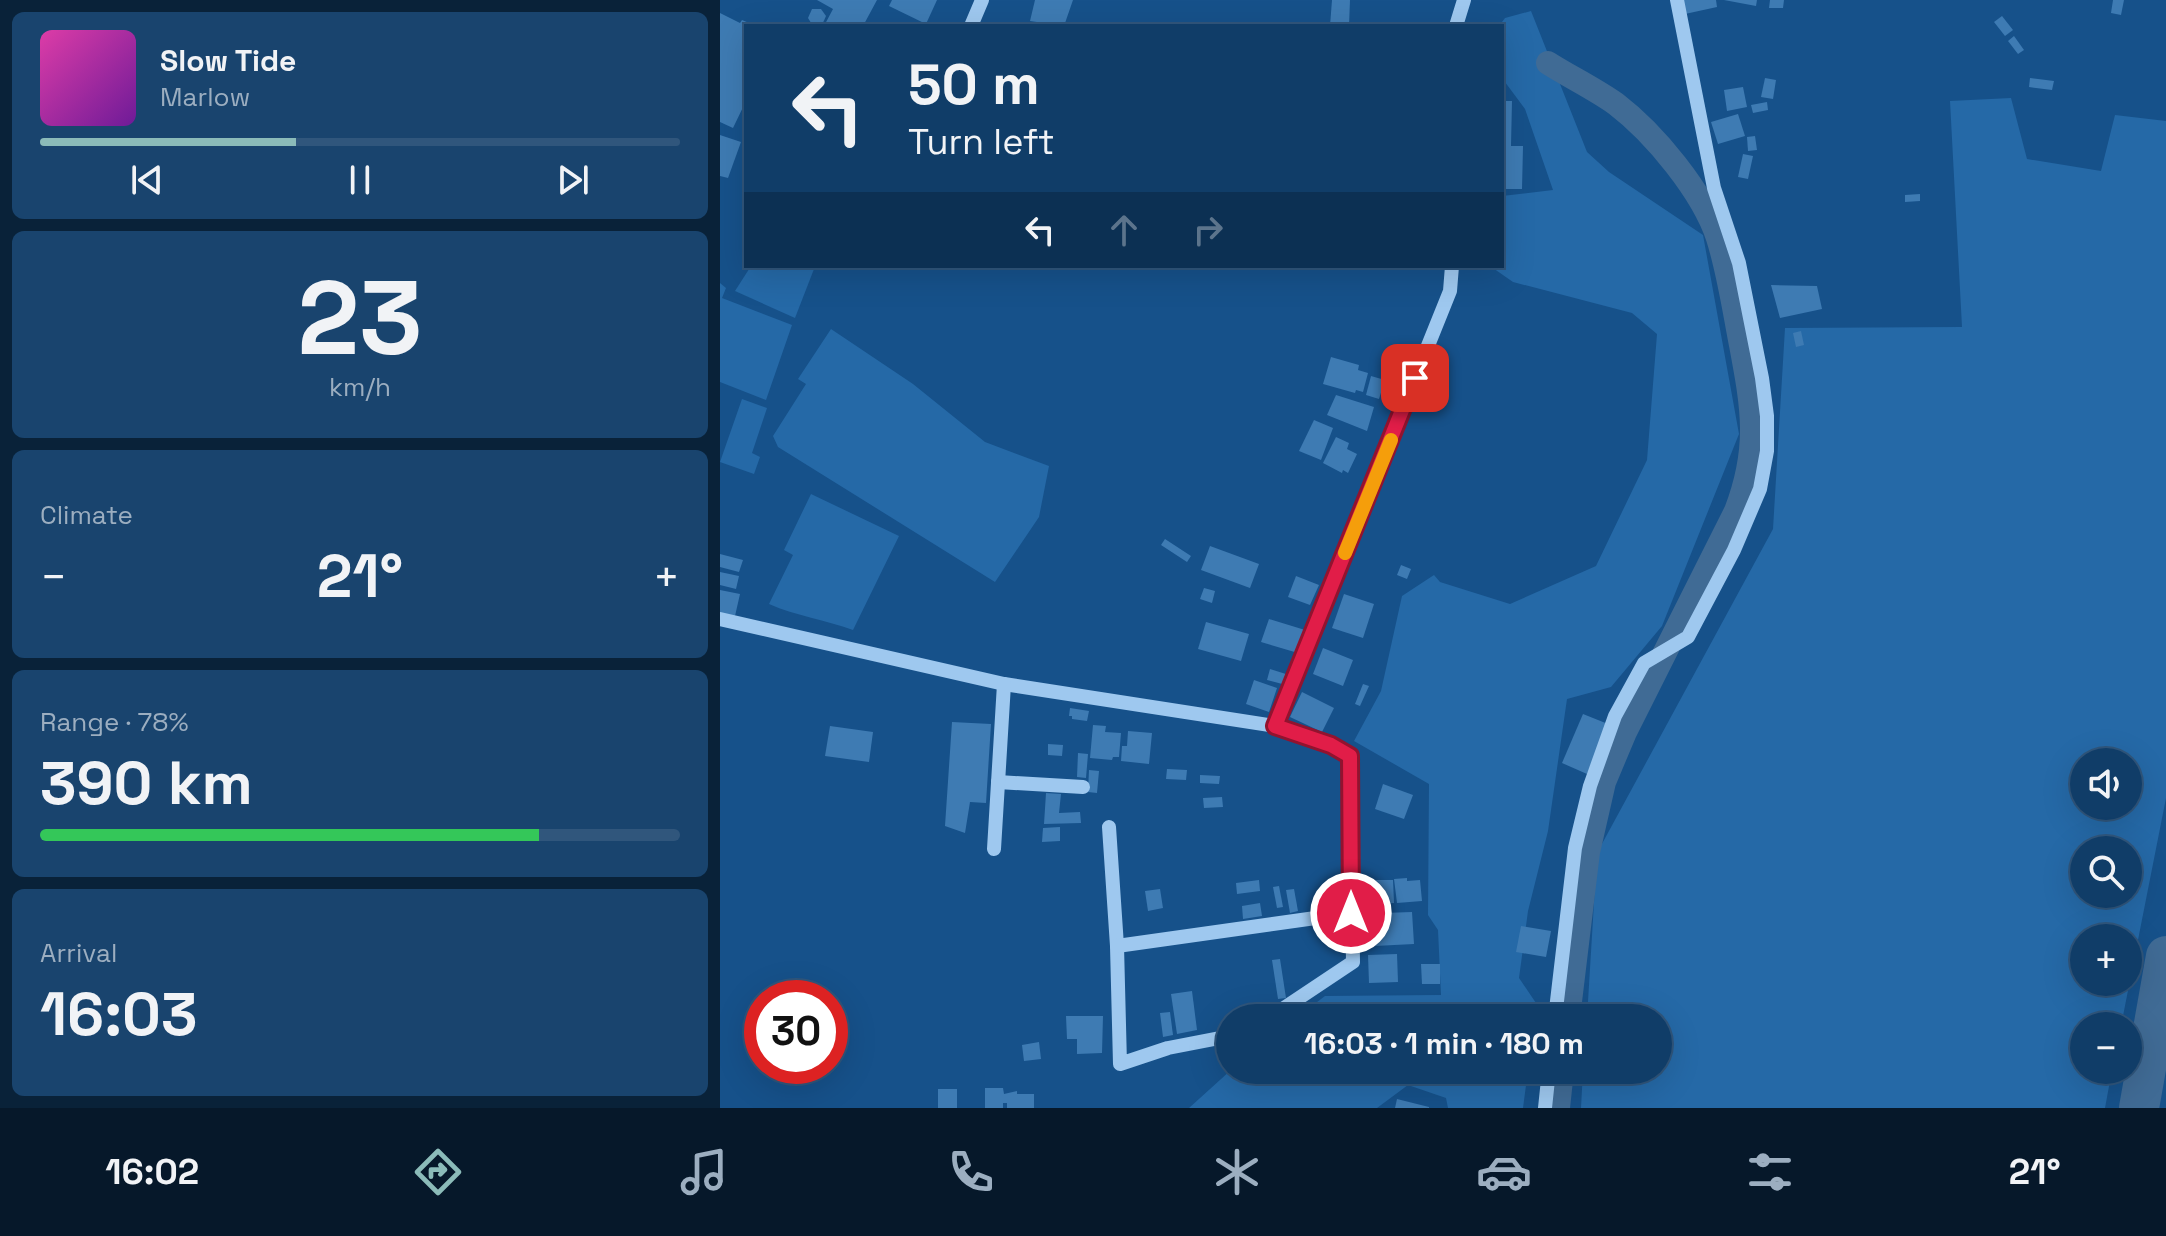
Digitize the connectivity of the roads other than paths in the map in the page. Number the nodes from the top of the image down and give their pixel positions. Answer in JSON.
{"nodes":[{"id":1,"x":982,"y":0,"type":"edge"},
{"id":2,"x":1464,"y":0,"type":"edge"},
{"id":3,"x":1677,"y":0,"type":"edge"},
{"id":4,"x":972,"y":24,"type":"edge"},
{"id":5,"x":1457,"y":24,"type":"edge"},
{"id":6,"x":1452,"y":268,"type":"edge"},
{"id":7,"x":720,"y":619,"type":"edge"},
{"id":8,"x":1004,"y":684,"type":"junction"},
{"id":9,"x":1275,"y":726,"type":"junction"},
{"id":10,"x":998,"y":782,"type":"junction"},
{"id":11,"x":1083,"y":787,"type":"dead end"},
{"id":12,"x":1109,"y":827,"type":"dead end"},
{"id":13,"x":994,"y":849,"type":"dead end"},
{"id":14,"x":1351,"y":913,"type":"junction"},
{"id":15,"x":1117,"y":946,"type":"junction"},
{"id":16,"x":1290,"y":1004,"type":"edge"},
{"id":17,"x":1557,"y":1004,"type":"edge"},
{"id":18,"x":1216,"y":1039,"type":"edge"},
{"id":19,"x":1548,"y":1084,"type":"edge"},
{"id":20,"x":1545,"y":1108,"type":"edge"}],
"edges":[{"from":1,"to":4,"type":"street"},
{"from":2,"to":5,"type":"street"},
{"from":3,"to":17,"type":"street"},
{"from":6,"to":9,"type":"street"},
{"from":7,"to":8,"type":"street"},
{"from":8,"to":9,"type":"street"},
{"from":8,"to":10,"type":"street"},
{"from":9,"to":14,"type":"street"},
{"from":10,"to":11,"type":"street"},
{"from":10,"to":13,"type":"street"},
{"from":12,"to":15,"type":"street"},
{"from":14,"to":15,"type":"street"},
{"from":14,"to":16,"type":"street"},
{"from":15,"to":18,"type":"street"},
{"from":19,"to":20,"type":"street"}]}
